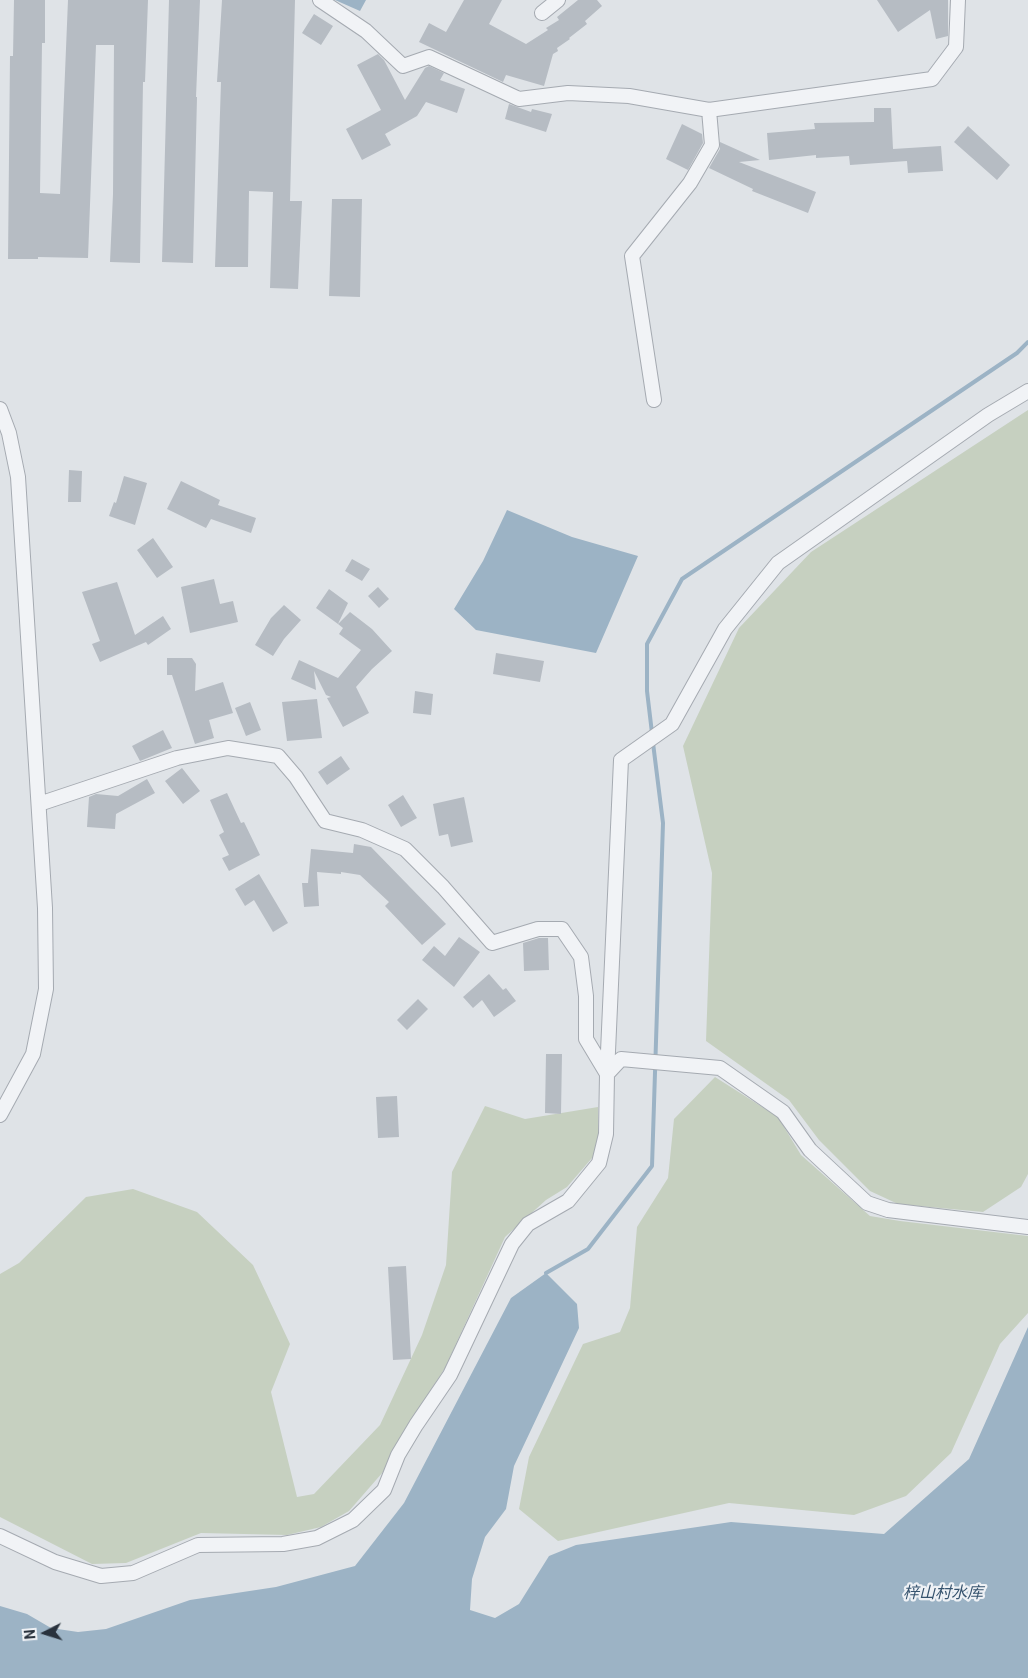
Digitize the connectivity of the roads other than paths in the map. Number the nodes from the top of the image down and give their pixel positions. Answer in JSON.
{"nodes":[{"id":1,"x":320,"y":0,"type":"edge"},
{"id":2,"x":558,"y":0,"type":"edge"},
{"id":3,"x":958,"y":0,"type":"edge"},
{"id":4,"x":542,"y":13,"type":"dead end"},
{"id":5,"x":709,"y":110,"type":"junction"},
{"id":6,"x":1028,"y":391,"type":"edge"},
{"id":7,"x":654,"y":400,"type":"dead end"},
{"id":8,"x":0,"y":409,"type":"edge"},
{"id":9,"x":39,"y":804,"type":"junction"},
{"id":10,"x":607,"y":1074,"type":"junction"},
{"id":11,"x":0,"y":1114,"type":"edge"},
{"id":12,"x":1028,"y":1227,"type":"edge"},
{"id":13,"x":0,"y":1536,"type":"edge"}],
"edges":[{"from":1,"to":5,"type":"street"},
{"from":2,"to":4,"type":"street"},
{"from":3,"to":5,"type":"street"},
{"from":5,"to":7,"type":"street"},
{"from":6,"to":10,"type":"street"},
{"from":8,"to":9,"type":"street"},
{"from":9,"to":10,"type":"street"},
{"from":9,"to":11,"type":"street"},
{"from":10,"to":12,"type":"street"},
{"from":10,"to":13,"type":"street"}]}
